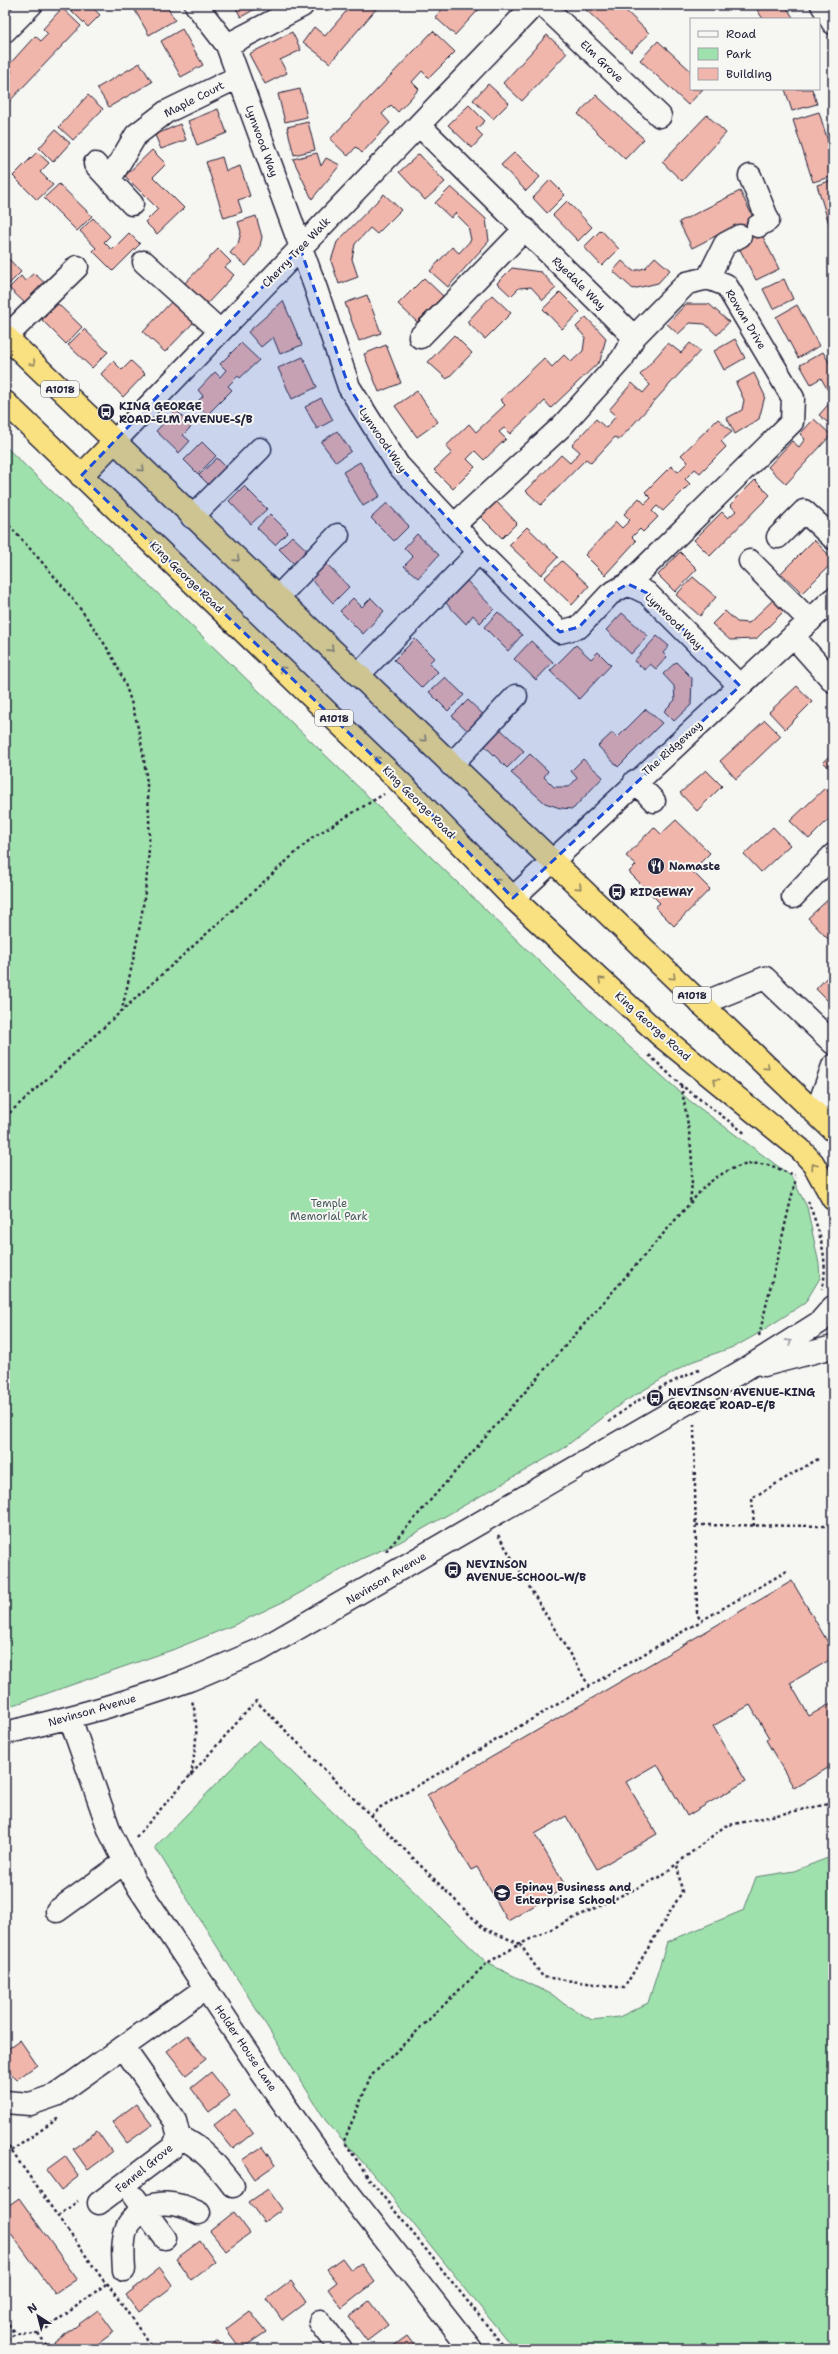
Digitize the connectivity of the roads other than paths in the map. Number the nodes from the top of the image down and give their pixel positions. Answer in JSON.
{"nodes":[{"id":1,"x":31,"y":5,"type":"edge"},
{"id":2,"x":196,"y":5,"type":"edge"},
{"id":3,"x":534,"y":5,"type":"edge"},
{"id":4,"x":543,"y":5,"type":"edge"},
{"id":5,"x":822,"y":5,"type":"edge"},
{"id":6,"x":305,"y":9,"type":"edge"},
{"id":7,"x":833,"y":24,"type":"edge"},
{"id":8,"x":5,"y":31,"type":"edge"},
{"id":9,"x":227,"y":45,"type":"junction"},
{"id":10,"x":238,"y":77,"type":"junction"},
{"id":11,"x":660,"y":116,"type":"dead end"},
{"id":12,"x":419,"y":125,"type":"junction"},
{"id":13,"x":750,"y":176,"type":"dead end"},
{"id":14,"x":132,"y":204,"type":"dead end"},
{"id":15,"x":525,"y":229,"type":"junction"},
{"id":16,"x":300,"y":248,"type":"junction"},
{"id":17,"x":144,"y":262,"type":"dead end"},
{"id":18,"x":78,"y":267,"type":"dead end"},
{"id":19,"x":708,"y":278,"type":"junction"},
{"id":20,"x":220,"y":331,"type":"junction"},
{"id":21,"x":6,"y":336,"type":"edge"},
{"id":22,"x":420,"y":337,"type":"dead end"},
{"id":23,"x":634,"y":337,"type":"junction"},
{"id":24,"x":5,"y":402,"type":"edge"},
{"id":25,"x":114,"y":442,"type":"junction"},
{"id":26,"x":260,"y":449,"type":"dead end"},
{"id":27,"x":81,"y":476,"type":"junction"},
{"id":28,"x":192,"y":517,"type":"junction"},
{"id":29,"x":454,"y":525,"type":"junction"},
{"id":30,"x":338,"y":535,"type":"dead end"},
{"id":31,"x":778,"y":537,"type":"dead end"},
{"id":32,"x":833,"y":538,"type":"edge"},
{"id":33,"x":479,"y":552,"type":"junction"},
{"id":34,"x":750,"y":561,"type":"dead end"},
{"id":35,"x":628,"y":584,"type":"junction"},
{"id":36,"x":277,"y":598,"type":"junction"},
{"id":37,"x":833,"y":598,"type":"edge"},
{"id":38,"x":810,"y":621,"type":"junction"},
{"id":39,"x":793,"y":636,"type":"junction"},
{"id":40,"x":358,"y":675,"type":"junction"},
{"id":41,"x":833,"y":681,"type":"edge"},
{"id":42,"x":740,"y":686,"type":"junction"},
{"id":43,"x":516,"y":696,"type":"dead end"},
{"id":44,"x":451,"y":765,"type":"junction"},
{"id":45,"x":635,"y":781,"type":"junction"},
{"id":46,"x":654,"y":801,"type":"dead end"},
{"id":47,"x":833,"y":855,"type":"edge"},
{"id":48,"x":551,"y":860,"type":"junction"},
{"id":49,"x":793,"y":897,"type":"dead end"},
{"id":50,"x":513,"y":898,"type":"junction"},
{"id":51,"x":701,"y":1004,"type":"junction"},
{"id":52,"x":833,"y":1043,"type":"edge"},
{"id":53,"x":833,"y":1066,"type":"edge"},
{"id":54,"x":816,"y":1113,"type":"junction"},
{"id":55,"x":833,"y":1130,"type":"edge"},
{"id":56,"x":833,"y":1199,"type":"edge"},
{"id":57,"x":826,"y":1300,"type":"edge"},
{"id":58,"x":833,"y":1347,"type":"edge"},
{"id":59,"x":744,"y":1370,"type":"junction"},
{"id":60,"x":70,"y":1718,"type":"junction"},
{"id":61,"x":5,"y":1733,"type":"edge"},
{"id":62,"x":123,"y":1858,"type":"junction"},
{"id":63,"x":57,"y":1911,"type":"dead end"},
{"id":64,"x":206,"y":1988,"type":"junction"},
{"id":65,"x":123,"y":2047,"type":"junction"},
{"id":66,"x":5,"y":2102,"type":"edge"},
{"id":67,"x":179,"y":2137,"type":"junction"},
{"id":68,"x":125,"y":2184,"type":"junction"},
{"id":69,"x":234,"y":2186,"type":"dead end"},
{"id":70,"x":99,"y":2203,"type":"dead end"},
{"id":71,"x":143,"y":2208,"type":"junction"},
{"id":72,"x":199,"y":2213,"type":"dead end"},
{"id":73,"x":165,"y":2238,"type":"dead end"},
{"id":74,"x":124,"y":2270,"type":"dead end"},
{"id":75,"x":320,"y":2322,"type":"dead end"},
{"id":76,"x":341,"y":2349,"type":"edge"},
{"id":77,"x":471,"y":2349,"type":"edge"}],
"edges":[{"from":1,"to":8,"type":"street"},
{"from":2,"to":9,"type":"street","name":"Lynwood Way"},
{"from":3,"to":12,"type":"street","name":"Cherry Tree Walk"},
{"from":4,"to":11,"type":"street","name":"Elm Grove"},
{"from":5,"to":7,"type":"street"},
{"from":6,"to":9,"type":"street"},
{"from":9,"to":10,"type":"street","name":"Lynwood Way"},
{"from":10,"to":14,"type":"street","name":"Maple Court"},
{"from":10,"to":16,"type":"street","name":"Lynwood Way"},
{"from":12,"to":15,"type":"street","name":"Ryedale Way"},
{"from":12,"to":16,"type":"street","name":"Cherry Tree Walk"},
{"from":13,"to":19,"type":"street"},
{"from":15,"to":22,"type":"street"},
{"from":15,"to":23,"type":"street","name":"Ryedale Way"},
{"from":16,"to":20,"type":"street","name":"Cherry Tree Walk"},
{"from":16,"to":29,"type":"street","name":"Lynwood Way"},
{"from":17,"to":20,"type":"street"},
{"from":18,"to":21,"type":"street"},
{"from":19,"to":23,"type":"street"},
{"from":19,"to":35,"type":"street","name":"Rowan Drive"},
{"from":20,"to":25,"type":"street","name":"Cherry Tree Walk"},
{"from":21,"to":25,"type":"highway","number":"A1018","one_way":true},
{"from":23,"to":29,"type":"street"},
{"from":24,"to":27,"type":"highway","name":"King George Road","number":"A1018"},
{"from":25,"to":27,"type":"highway"},
{"from":25,"to":28,"type":"highway","number":"A1018","one_way":true},
{"from":26,"to":28,"type":"street"},
{"from":50,"to":27,"type":"highway","name":"King George Road","number":"A1018","one_way":true},
{"from":28,"to":36,"type":"highway","number":"A1018","one_way":true},
{"from":29,"to":33,"type":"street","name":"Lynwood Way"},
{"from":30,"to":36,"type":"street"},
{"from":31,"to":32,"type":"street"},
{"from":33,"to":35,"type":"street","name":"Lynwood Way"},
{"from":33,"to":40,"type":"street"},
{"from":34,"to":38,"type":"street"},
{"from":35,"to":42,"type":"street","name":"Lynwood Way"},
{"from":36,"to":40,"type":"highway","number":"A1018","one_way":true},
{"from":37,"to":38,"type":"street","name":"The Ridgeway"},
{"from":38,"to":39,"type":"street","name":"The Ridgeway"},
{"from":39,"to":41,"type":"street"},
{"from":39,"to":42,"type":"street","name":"The Ridgeway"},
{"from":40,"to":44,"type":"highway","number":"A1018","one_way":true},
{"from":42,"to":45,"type":"street","name":"The Ridgeway"},
{"from":43,"to":44,"type":"street"},
{"from":44,"to":48,"type":"highway","number":"A1018"},
{"from":45,"to":46,"type":"street"},
{"from":45,"to":48,"type":"street","name":"The Ridgeway"},
{"from":47,"to":49,"type":"street"},
{"from":48,"to":50,"type":"street","name":"The Ridgeway"},
{"from":48,"to":51,"type":"highway","number":"A1018","one_way":true},
{"from":56,"to":50,"type":"highway","name":"King George Road","number":"A1018","one_way":true},
{"from":51,"to":52,"type":"street"},
{"from":51,"to":54,"type":"highway","number":"A1018","one_way":true},
{"from":53,"to":54,"type":"street"},
{"from":54,"to":55,"type":"highway","number":"A1018"},
{"from":59,"to":57,"type":"street","name":"Nevinson Avenue","one_way":true},
{"from":58,"to":59,"type":"street","name":"Nevinson Avenue"},
{"from":59,"to":60,"type":"street","name":"Nevinson Avenue"},
{"from":60,"to":61,"type":"street","name":"Nevinson Avenue"},
{"from":60,"to":62,"type":"street","name":"Holder House Lane"},
{"from":62,"to":63,"type":"street"},
{"from":62,"to":64,"type":"street","name":"Holder House Lane"},
{"from":64,"to":65,"type":"street"},
{"from":64,"to":77,"type":"street","name":"Holder House Lane"},
{"from":65,"to":66,"type":"street"},
{"from":65,"to":67,"type":"street","name":"Fennel Grove"},
{"from":67,"to":68,"type":"street","name":"Fennel Grove"},
{"from":67,"to":69,"type":"street"},
{"from":68,"to":70,"type":"street","name":"Fennel Grove"},
{"from":68,"to":71,"type":"street"},
{"from":71,"to":72,"type":"street"},
{"from":71,"to":73,"type":"street"},
{"from":71,"to":74,"type":"street"},
{"from":75,"to":76,"type":"street"}]}
